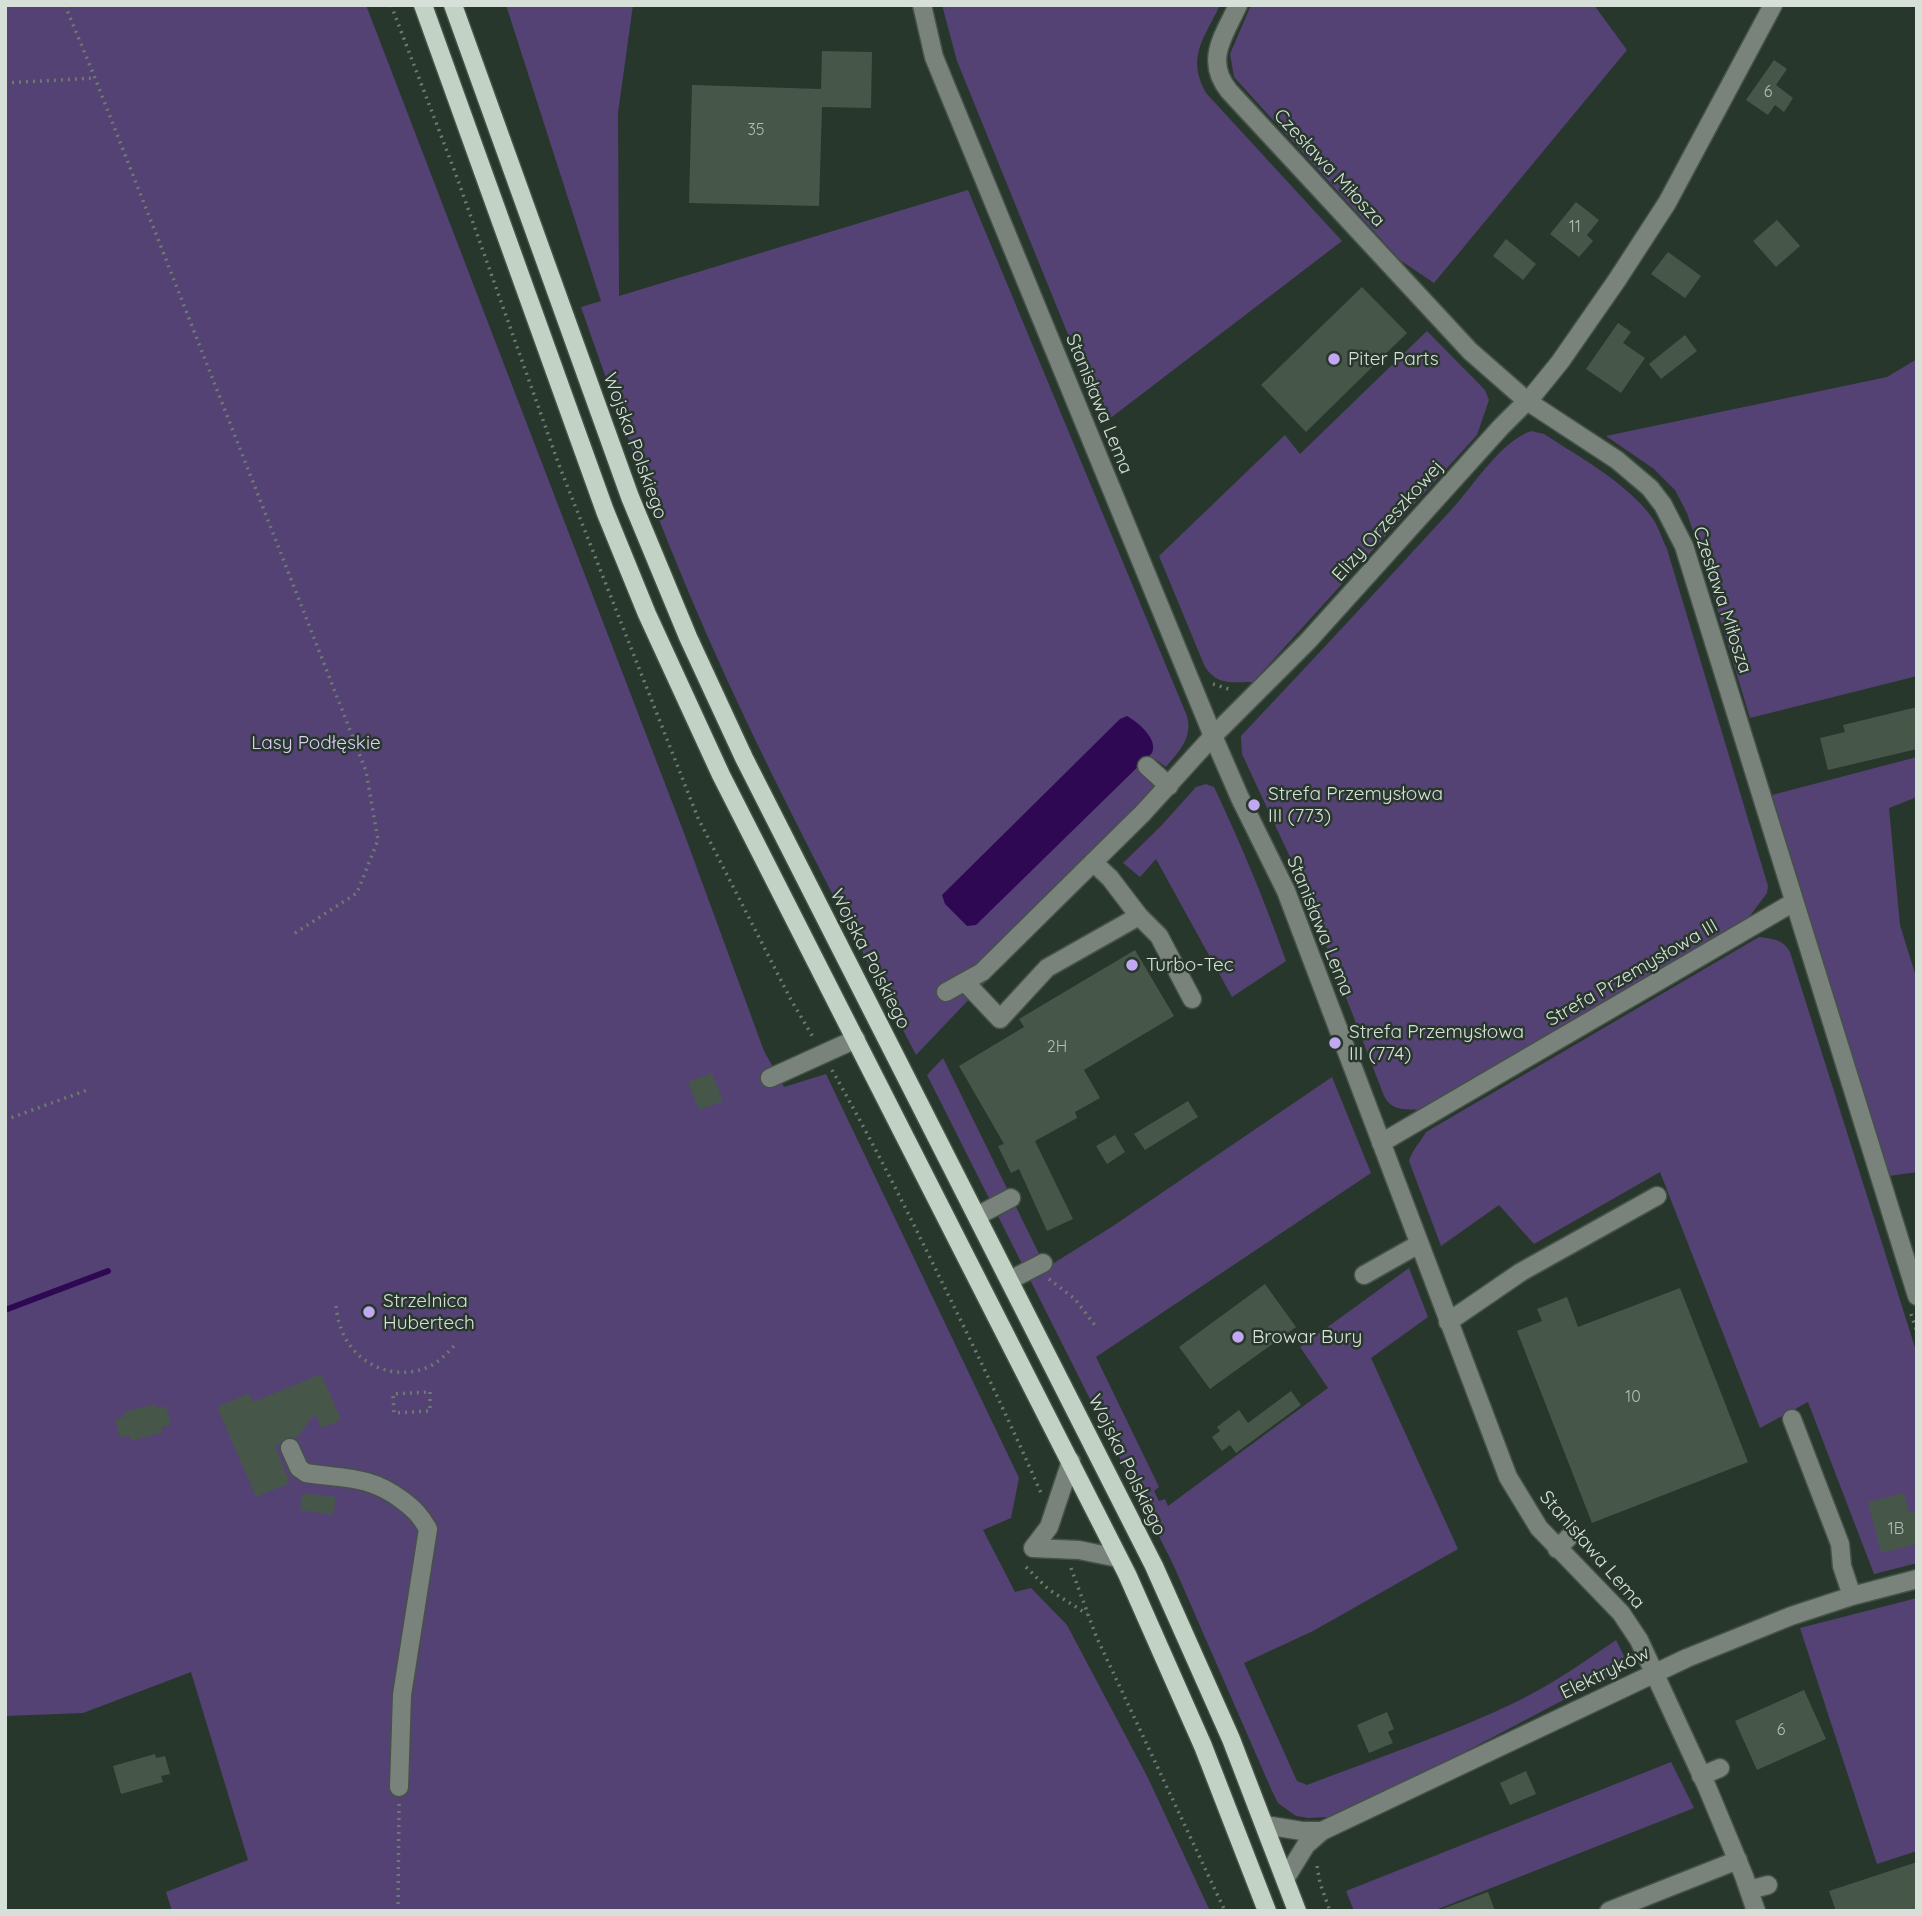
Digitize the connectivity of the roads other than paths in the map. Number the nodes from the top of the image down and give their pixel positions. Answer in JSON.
{"nodes":[{"id":1,"x":424,"y":5,"type":"edge"},
{"id":2,"x":453,"y":5,"type":"edge"},
{"id":3,"x":922,"y":5,"type":"edge"},
{"id":4,"x":1238,"y":5,"type":"edge"},
{"id":5,"x":1773,"y":5,"type":"edge"},
{"id":6,"x":1527,"y":401,"type":"junction"},
{"id":7,"x":1213,"y":736,"type":"junction"},
{"id":8,"x":1147,"y":766,"type":"dead end"},
{"id":9,"x":1169,"y":786,"type":"junction"},
{"id":10,"x":1093,"y":862,"type":"junction"},
{"id":11,"x":1794,"y":902,"type":"junction"},
{"id":12,"x":1139,"y":916,"type":"junction"},
{"id":13,"x":965,"y":982,"type":"junction"},
{"id":14,"x":946,"y":992,"type":"dead end"},
{"id":15,"x":1192,"y":999,"type":"dead end"},
{"id":16,"x":856,"y":1039,"type":"junction"},
{"id":17,"x":770,"y":1078,"type":"dead end"},
{"id":18,"x":1381,"y":1143,"type":"junction"},
{"id":19,"x":1657,"y":1196,"type":"dead end"},
{"id":20,"x":1011,"y":1198,"type":"dead end"},
{"id":21,"x":977,"y":1216,"type":"junction"},
{"id":22,"x":1419,"y":1244,"type":"junction"},
{"id":23,"x":1038,"y":1265,"type":"road end"},
{"id":24,"x":1364,"y":1275,"type":"dead end"},
{"id":25,"x":1010,"y":1280,"type":"junction"},
{"id":26,"x":1917,"y":1296,"type":"edge"},
{"id":27,"x":1448,"y":1322,"type":"junction"},
{"id":28,"x":1793,"y":1419,"type":"dead end"},
{"id":29,"x":290,"y":1448,"type":"dead end"},
{"id":30,"x":1071,"y":1461,"type":"junction"},
{"id":31,"x":1571,"y":1535,"type":"dead end"},
{"id":32,"x":1557,"y":1549,"type":"junction"},
{"id":33,"x":1118,"y":1558,"type":"junction"},
{"id":34,"x":1917,"y":1579,"type":"edge"},
{"id":35,"x":1852,"y":1596,"type":"junction"},
{"id":36,"x":1654,"y":1672,"type":"junction"},
{"id":37,"x":1720,"y":1768,"type":"dead end"},
{"id":38,"x":1702,"y":1776,"type":"junction"},
{"id":39,"x":399,"y":1787,"type":"road end"},
{"id":40,"x":1265,"y":1825,"type":"junction"},
{"id":41,"x":1322,"y":1830,"type":"junction"},
{"id":42,"x":1738,"y":1860,"type":"junction"},
{"id":43,"x":1285,"y":1879,"type":"junction"},
{"id":44,"x":1768,"y":1885,"type":"dead end"},
{"id":45,"x":1749,"y":1890,"type":"junction"},
{"id":46,"x":1267,"y":1911,"type":"edge"},
{"id":47,"x":1297,"y":1911,"type":"edge"},
{"id":48,"x":1609,"y":1911,"type":"edge"},
{"id":49,"x":1756,"y":1911,"type":"edge"}],
"edges":[{"from":1,"to":16,"type":"main road"},
{"from":2,"to":21,"type":"main road","name":"Wojska Polskiego"},
{"from":3,"to":7,"type":"street","name":"Stanisława Lema"},
{"from":4,"to":6,"type":"street","name":"Czesława Miłosza"},
{"from":5,"to":6,"type":"street","name":"Elizy Orzeszkowej"},
{"from":6,"to":7,"type":"street","name":"Elizy Orzeszkowej"},
{"from":6,"to":11,"type":"street","name":"Czesława Miłosza"},
{"from":7,"to":9,"type":"street","name":"Elizy Orzeszkowej"},
{"from":7,"to":18,"type":"street","name":"Stanisława Lema"},
{"from":8,"to":9,"type":"street"},
{"from":9,"to":10,"type":"street","name":"Elizy Orzeszkowej"},
{"from":10,"to":12,"type":"street"},
{"from":10,"to":13,"type":"street","name":"Elizy Orzeszkowej"},
{"from":11,"to":18,"type":"street","name":"Strefa Przemysłowa III"},
{"from":11,"to":26,"type":"street","name":"Czesława Miłosza"},
{"from":12,"to":13,"type":"street"},
{"from":12,"to":15,"type":"street"},
{"from":13,"to":14,"type":"street","name":"Elizy Orzeszkowej"},
{"from":16,"to":17,"type":"street"},
{"from":16,"to":30,"type":"main road"},
{"from":18,"to":22,"type":"street","name":"Stanisława Lema"},
{"from":19,"to":27,"type":"street"},
{"from":20,"to":21,"type":"street"},
{"from":21,"to":25,"type":"main road","name":"Wojska Polskiego"},
{"from":22,"to":24,"type":"street"},
{"from":22,"to":27,"type":"street","name":"Stanisława Lema"},
{"from":23,"to":25,"type":"street"},
{"from":25,"to":40,"type":"main road","name":"Wojska Polskiego"},
{"from":27,"to":32,"type":"street","name":"Stanisława Lema"},
{"from":28,"to":35,"type":"street"},
{"from":29,"to":39,"type":"street"},
{"from":30,"to":33,"type":"main road"},
{"from":30,"to":33,"type":"street"},
{"from":31,"to":32,"type":"street"},
{"from":32,"to":36,"type":"street","name":"Stanisława Lema"},
{"from":33,"to":46,"type":"main road"},
{"from":34,"to":35,"type":"street","name":"Elektryków"},
{"from":35,"to":36,"type":"street","name":"Elektryków"},
{"from":36,"to":38,"type":"street","name":"Stanisława Lema"},
{"from":36,"to":41,"type":"street","name":"Elektryków"},
{"from":37,"to":38,"type":"street"},
{"from":38,"to":42,"type":"street","name":"Stanisława Lema"},
{"from":40,"to":41,"type":"street","name":"Elektryków"},
{"from":40,"to":43,"type":"main road","name":"Wojska Polskiego"},
{"from":41,"to":43,"type":"street","name":"Elektryków"},
{"from":42,"to":45,"type":"street","name":"Stanisława Lema"},
{"from":42,"to":48,"type":"street"},
{"from":43,"to":47,"type":"main road","name":"Wojska Polskiego"},
{"from":44,"to":45,"type":"street"},
{"from":45,"to":49,"type":"street","name":"Stanisława Lema"}]}
